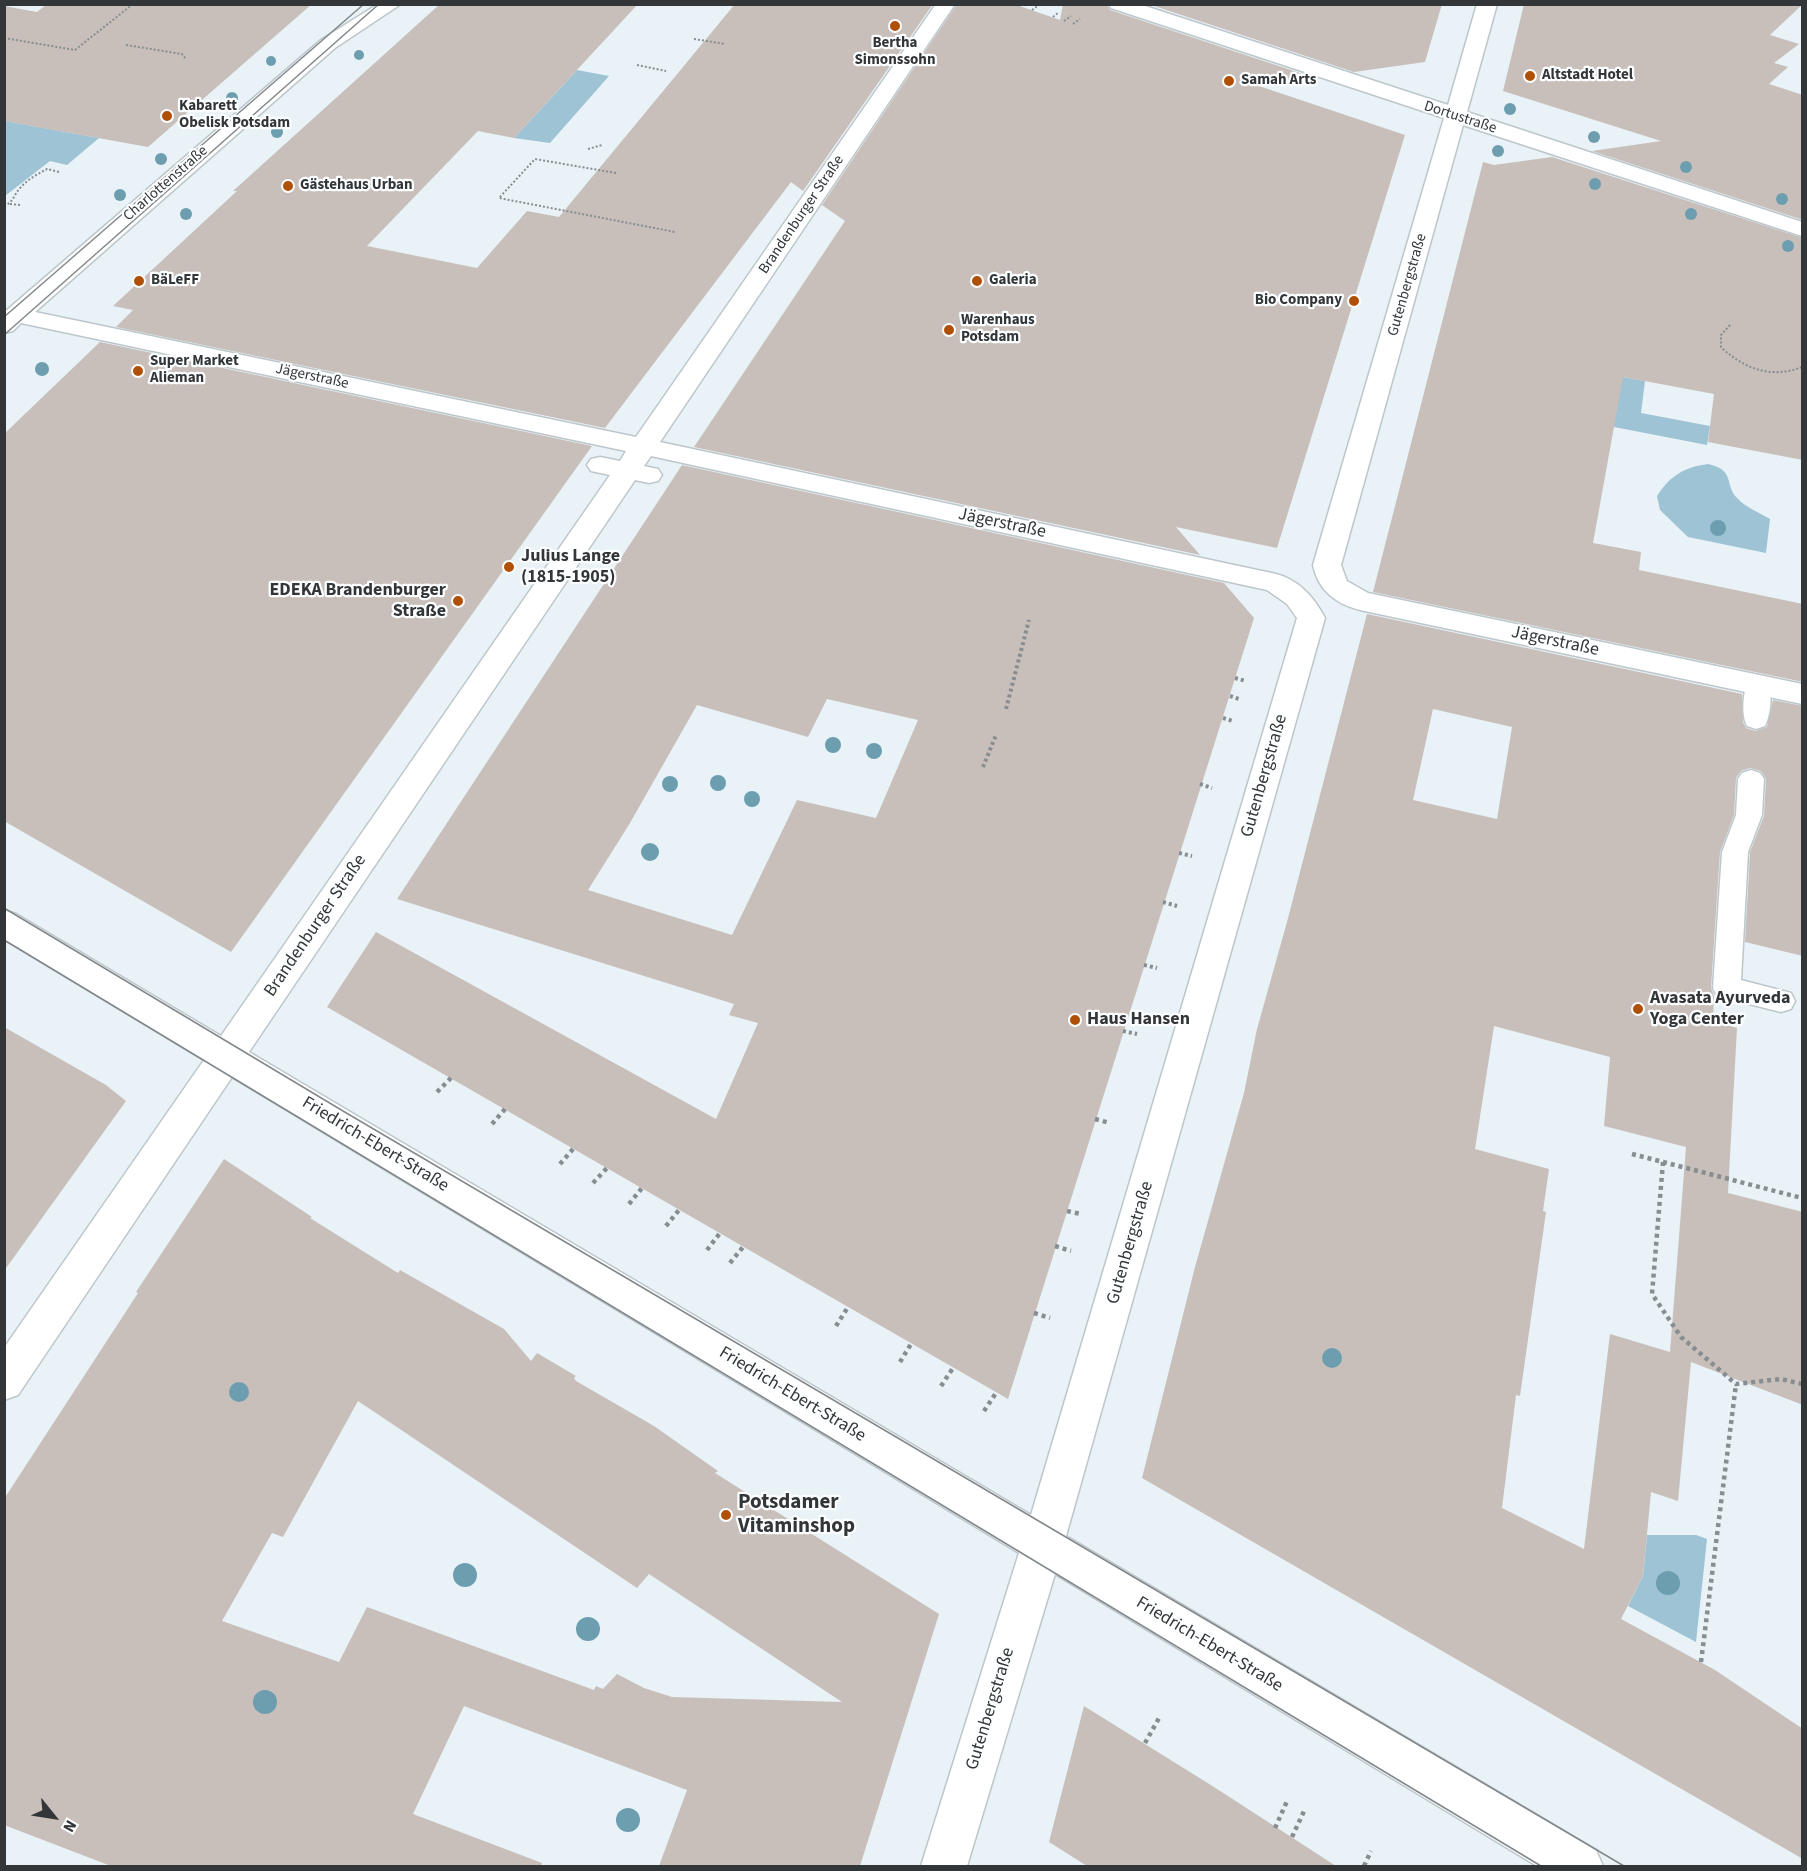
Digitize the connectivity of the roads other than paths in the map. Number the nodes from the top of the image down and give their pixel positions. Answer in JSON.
{"nodes":[{"id":1,"x":361,"y":4,"type":"edge"},
{"id":2,"x":392,"y":4,"type":"edge"},
{"id":3,"x":946,"y":4,"type":"edge"},
{"id":4,"x":1118,"y":4,"type":"edge"},
{"id":5,"x":1487,"y":4,"type":"edge"},
{"id":6,"x":328,"y":44,"type":"junction"},
{"id":7,"x":1456,"y":117,"type":"junction"},
{"id":8,"x":1803,"y":229,"type":"edge"},
{"id":9,"x":10,"y":320,"type":"edge"},
{"id":10,"x":647,"y":448,"type":"junction"},
{"id":11,"x":1327,"y":565,"type":"joint"},
{"id":12,"x":1311,"y":618,"type":"joint"},
{"id":13,"x":1758,"y":685,"type":"junction"},
{"id":14,"x":1803,"y":694,"type":"edge"},
{"id":15,"x":1756,"y":720,"type":"dead end"},
{"id":16,"x":1751,"y":779,"type":"dead end"},
{"id":17,"x":4,"y":923,"type":"edge"},
{"id":18,"x":1781,"y":1001,"type":"dead end"},
{"id":19,"x":227,"y":1057,"type":"junction"},
{"id":20,"x":4,"y":1382,"type":"edge"},
{"id":21,"x":1042,"y":1545,"type":"junction"},
{"id":22,"x":944,"y":1866,"type":"edge"},
{"id":23,"x":1580,"y":1866,"type":"edge"}],
"edges":[{"from":1,"to":6,"type":"street","name":"Charlottenstraße"},
{"from":2,"to":6,"type":"street","name":"Charlottenstraße"},
{"from":3,"to":10,"type":"street","name":"Brandenburger Straße"},
{"from":4,"to":7,"type":"street","name":"Dortustraße"},
{"from":5,"to":7,"type":"street","name":"Gutenbergstraße"},
{"from":6,"to":9,"type":"street","name":"Charlottenstraße"},
{"from":7,"to":8,"type":"street","name":"Dortustraße"},
{"from":7,"to":11,"type":"street","name":"Gutenbergstraße"},
{"from":9,"to":10,"type":"street","name":"Jägerstraße"},
{"from":10,"to":12,"type":"street","name":"Jägerstraße"},
{"from":10,"to":19,"type":"street","name":"Brandenburger Straße"},
{"from":11,"to":13,"type":"street","name":"Jägerstraße"},
{"from":12,"to":21,"type":"street","name":"Gutenbergstraße"},
{"from":13,"to":14,"type":"street","name":"Jägerstraße"},
{"from":13,"to":15,"type":"lane"},
{"from":16,"to":18,"type":"lane"},
{"from":17,"to":19,"type":"street","name":"Friedrich-Ebert-Straße"},
{"from":19,"to":20,"type":"street","name":"Brandenburger Straße"},
{"from":19,"to":21,"type":"street","name":"Friedrich-Ebert-Straße"},
{"from":21,"to":22,"type":"street","name":"Gutenbergstraße"},
{"from":21,"to":23,"type":"street","name":"Friedrich-Ebert-Straße"}]}
